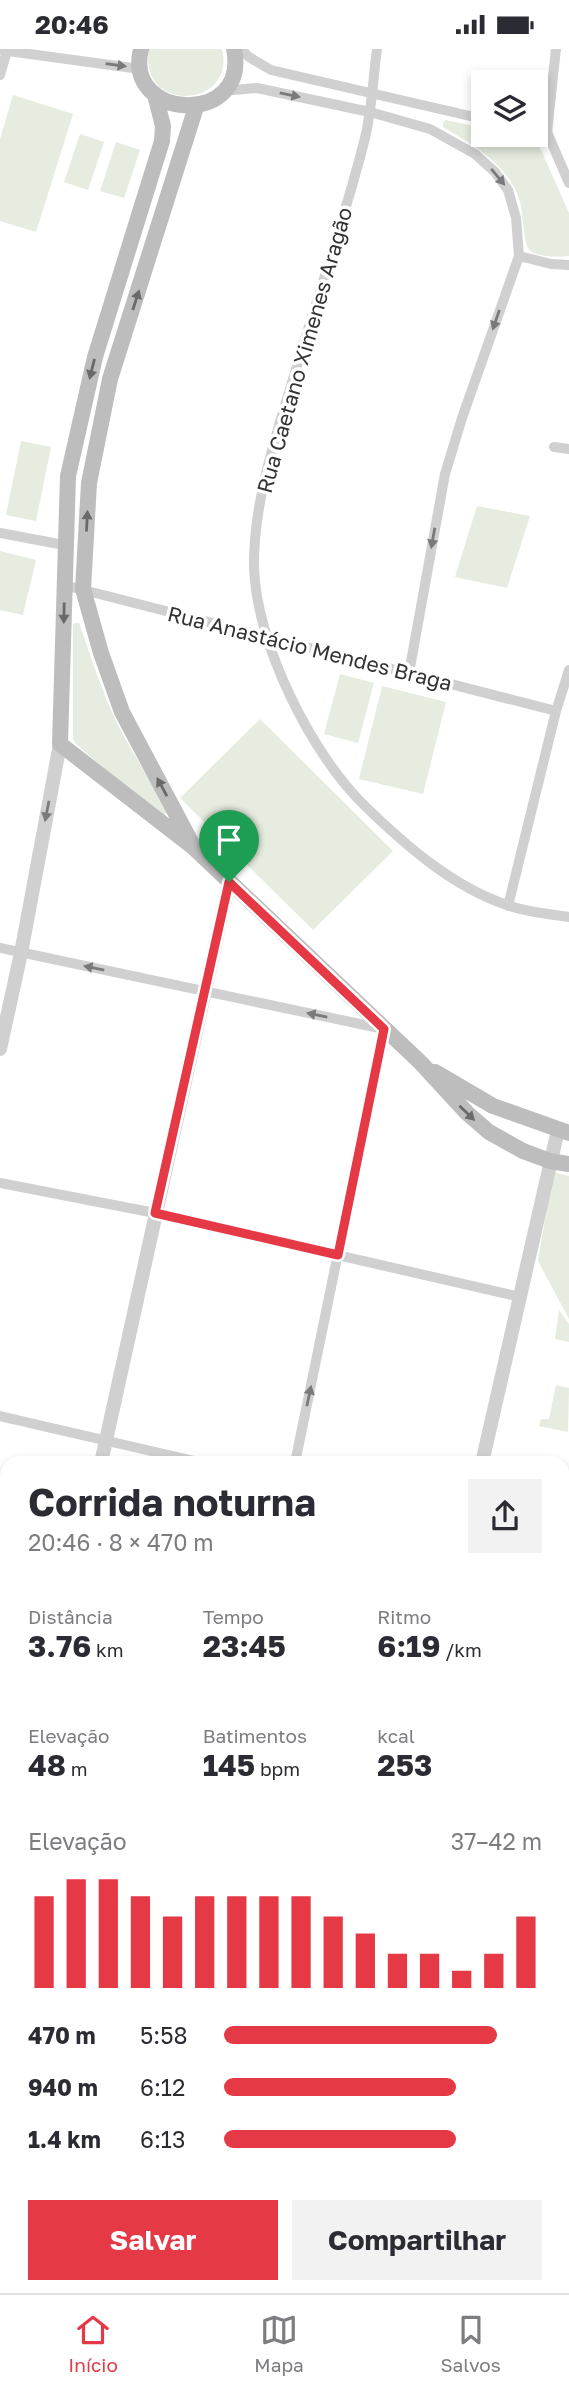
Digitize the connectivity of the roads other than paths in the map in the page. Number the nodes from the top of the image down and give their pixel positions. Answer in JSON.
{"nodes":[{"id":1,"x":141,"y":49,"type":"edge"},
{"id":2,"x":234,"y":49,"type":"edge"},
{"id":3,"x":241,"y":49,"type":"edge"},
{"id":4,"x":377,"y":49,"type":"edge"},
{"id":5,"x":556,"y":49,"type":"edge"},
{"id":6,"x":4,"y":51,"type":"edge"},
{"id":7,"x":64,"y":53,"type":"edge"},
{"id":8,"x":140,"y":69,"type":"junction"},
{"id":9,"x":0,"y":75,"type":"edge"},
{"id":10,"x":223,"y":91,"type":"junction"},
{"id":11,"x":372,"y":91,"type":"junction"},
{"id":12,"x":548,"y":93,"type":"edge"},
{"id":13,"x":155,"y":95,"type":"junction"},
{"id":14,"x":196,"y":107,"type":"junction"},
{"id":15,"x":434,"y":108,"type":"junction"},
{"id":16,"x":370,"y":113,"type":"junction"},
{"id":17,"x":471,"y":116,"type":"edge"},
{"id":18,"x":430,"y":129,"type":"junction"},
{"id":19,"x":548,"y":144,"type":"edge"},
{"id":20,"x":569,"y":183,"type":"edge"},
{"id":21,"x":134,"y":228,"type":"junction"},
{"id":22,"x":156,"y":236,"type":"junction"},
{"id":23,"x":519,"y":255,"type":"junction"},
{"id":24,"x":569,"y":265,"type":"edge"},
{"id":25,"x":79,"y":421,"type":"junction"},
{"id":26,"x":101,"y":426,"type":"junction"},
{"id":27,"x":554,"y":447,"type":"dead end"},
{"id":28,"x":569,"y":449,"type":"edge"},
{"id":29,"x":0,"y":533,"type":"edge"},
{"id":30,"x":64,"y":545,"type":"junction"},
{"id":31,"x":64,"y":585,"type":"junction"},
{"id":32,"x":83,"y":589,"type":"junction"},
{"id":33,"x":267,"y":636,"type":"junction"},
{"id":34,"x":569,"y":670,"type":"edge"},
{"id":35,"x":410,"y":673,"type":"junction"},
{"id":36,"x":556,"y":711,"type":"junction"},
{"id":37,"x":60,"y":744,"type":"junction"},
{"id":38,"x":193,"y":847,"type":"junction"},
{"id":39,"x":229,"y":882,"type":"junction"},
{"id":40,"x":508,"y":906,"type":"junction"},
{"id":41,"x":569,"y":918,"type":"edge"},
{"id":42,"x":0,"y":948,"type":"edge"},
{"id":43,"x":21,"y":953,"type":"junction"},
{"id":44,"x":205,"y":991,"type":"junction"},
{"id":45,"x":384,"y":1029,"type":"junction"},
{"id":46,"x":0,"y":1049,"type":"edge"},
{"id":47,"x":421,"y":1063,"type":"junction"},
{"id":48,"x":563,"y":1132,"type":"edge"},
{"id":49,"x":550,"y":1161,"type":"junction"},
{"id":50,"x":569,"y":1164,"type":"edge"},
{"id":51,"x":0,"y":1183,"type":"edge"},
{"id":52,"x":155,"y":1213,"type":"junction"},
{"id":53,"x":338,"y":1255,"type":"junction"},
{"id":54,"x":520,"y":1297,"type":"junction"},
{"id":55,"x":0,"y":1416,"type":"edge"},
{"id":56,"x":106,"y":1440,"type":"junction"},
{"id":57,"x":103,"y":1456,"type":"edge"},
{"id":58,"x":173,"y":1456,"type":"edge"},
{"id":59,"x":296,"y":1456,"type":"edge"},
{"id":60,"x":484,"y":1456,"type":"edge"}],
"edges":[{"from":1,"to":8,"type":"main road"},
{"from":2,"to":10,"type":"main road"},
{"from":3,"to":11,"type":"street"},
{"from":4,"to":11,"type":"street","name":"Rua Caetano Ximenes Aragão"},
{"from":5,"to":12,"type":"street"},
{"from":6,"to":7,"type":"street"},
{"from":6,"to":9,"type":"street"},
{"from":7,"to":8,"type":"street","one_way":true},
{"from":8,"to":13,"type":"main road"},
{"from":10,"to":14,"type":"main road"},
{"from":10,"to":16,"type":"street","one_way":true},
{"from":11,"to":15,"type":"street"},
{"from":11,"to":16,"type":"street","name":"Rua Caetano Ximenes Aragão"},
{"from":13,"to":14,"type":"main road"},
{"from":13,"to":21,"type":"main road"},
{"from":14,"to":22,"type":"main road"},
{"from":15,"to":17,"type":"street"},
{"from":15,"to":18,"type":"street"},
{"from":16,"to":18,"type":"street"},
{"from":16,"to":33,"type":"street","name":"Rua Caetano Ximenes Aragão"},
{"from":18,"to":23,"type":"street","one_way":true},
{"from":19,"to":20,"type":"street"},
{"from":21,"to":22,"type":"main road"},
{"from":21,"to":25,"type":"main road","one_way":true},
{"from":26,"to":22,"type":"main road","one_way":true},
{"from":23,"to":24,"type":"street"},
{"from":23,"to":35,"type":"street","one_way":true},
{"from":25,"to":26,"type":"main road"},
{"from":25,"to":30,"type":"main road"},
{"from":32,"to":26,"type":"main road","one_way":true},
{"from":27,"to":28,"type":"street"},
{"from":29,"to":30,"type":"street"},
{"from":30,"to":31,"type":"main road"},
{"from":31,"to":32,"type":"street","name":"Rua Anastácio Mendes Braga"},
{"from":31,"to":37,"type":"main road","one_way":true},
{"from":32,"to":33,"type":"street","name":"Rua Anastácio Mendes Braga"},
{"from":38,"to":32,"type":"main road","one_way":true},
{"from":33,"to":35,"type":"street","name":"Rua Anastácio Mendes Braga"},
{"from":33,"to":40,"type":"street","name":"Rua Caetano Ximenes Aragão"},
{"from":34,"to":36,"type":"street"},
{"from":35,"to":36,"type":"street","name":"Rua Anastácio Mendes Braga"},
{"from":36,"to":40,"type":"street"},
{"from":37,"to":38,"type":"main road"},
{"from":37,"to":43,"type":"street","one_way":true},
{"from":38,"to":39,"type":"main road"},
{"from":39,"to":44,"type":"street"},
{"from":39,"to":45,"type":"main road"},
{"from":40,"to":41,"type":"street","name":"Rua Caetano Ximenes Aragão"},
{"from":42,"to":43,"type":"street"},
{"from":44,"to":43,"type":"street","one_way":true},
{"from":43,"to":46,"type":"street"},
{"from":45,"to":44,"type":"street","one_way":true},
{"from":44,"to":52,"type":"street"},
{"from":45,"to":47,"type":"main road"},
{"from":45,"to":53,"type":"street"},
{"from":47,"to":48,"type":"main road"},
{"from":47,"to":49,"type":"main road","one_way":true},
{"from":48,"to":49,"type":"street"},
{"from":49,"to":50,"type":"main road"},
{"from":49,"to":54,"type":"street"},
{"from":51,"to":52,"type":"street"},
{"from":52,"to":53,"type":"street"},
{"from":52,"to":56,"type":"street"},
{"from":53,"to":54,"type":"street"},
{"from":59,"to":53,"type":"street","one_way":true},
{"from":54,"to":60,"type":"street"},
{"from":55,"to":56,"type":"street"},
{"from":56,"to":57,"type":"street"},
{"from":56,"to":58,"type":"street"}]}
